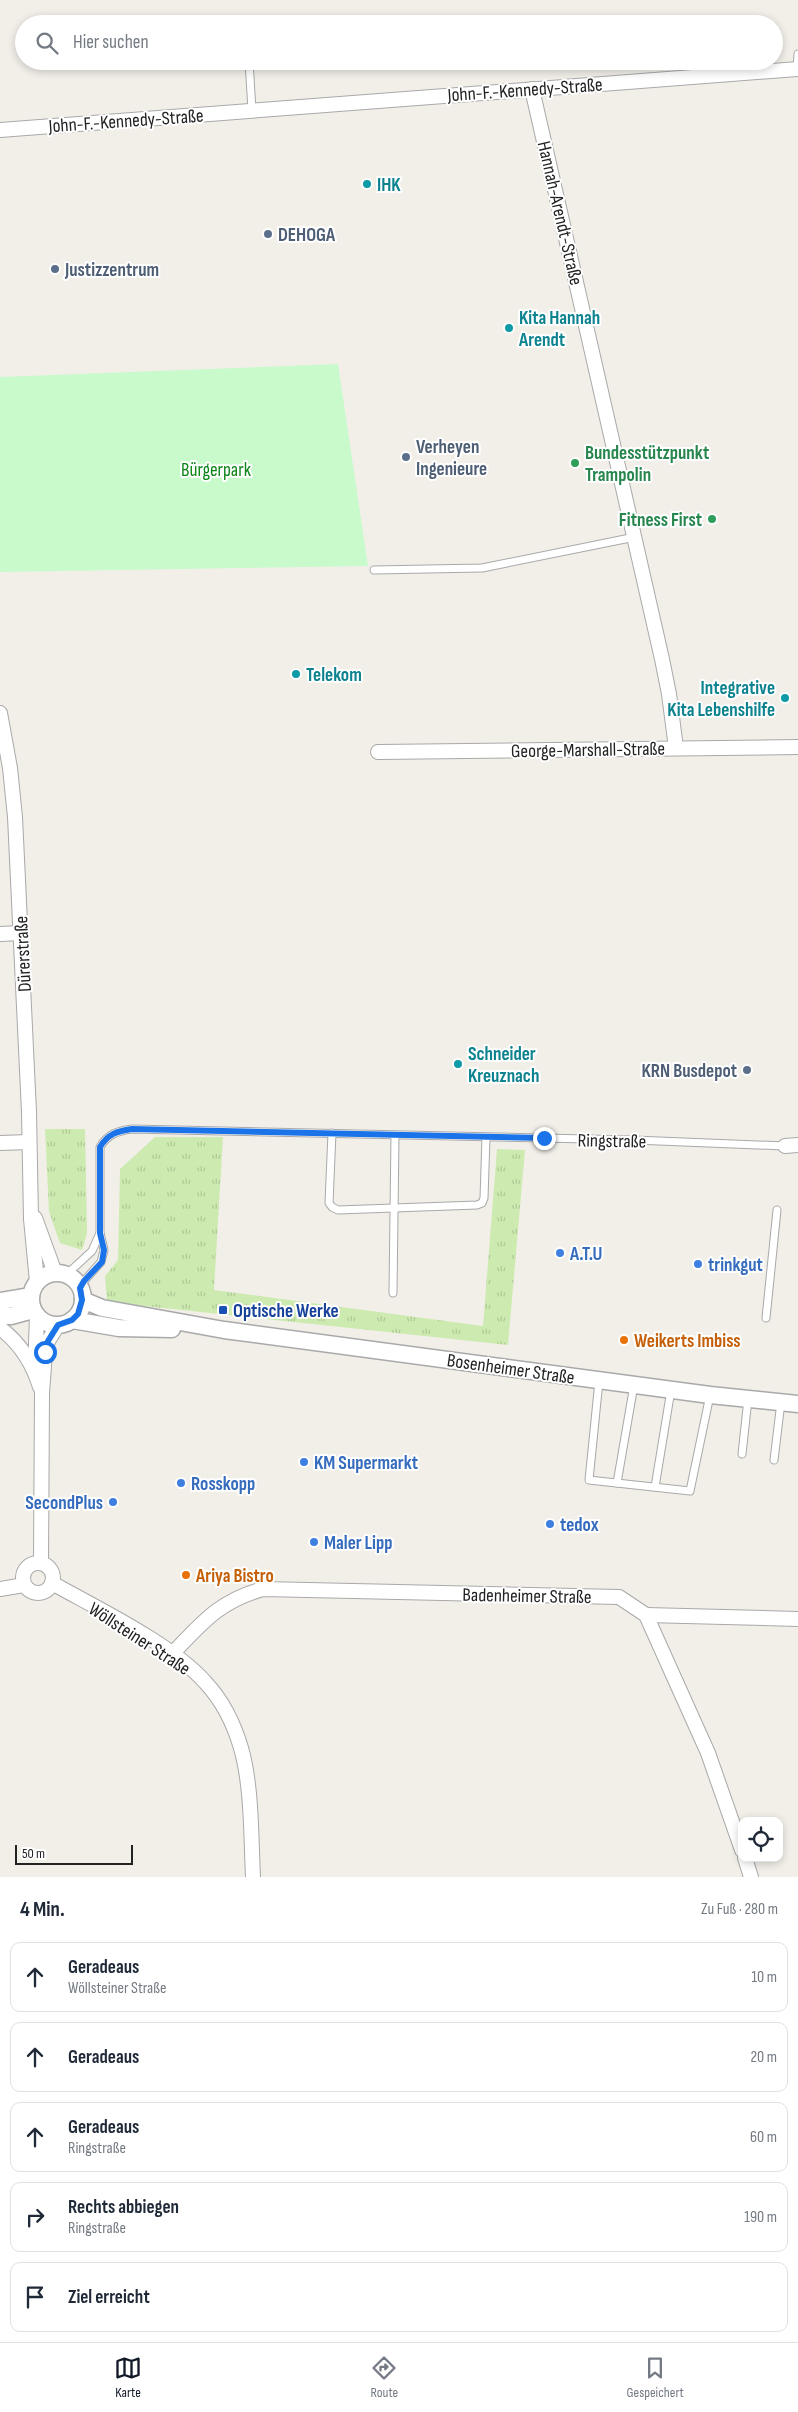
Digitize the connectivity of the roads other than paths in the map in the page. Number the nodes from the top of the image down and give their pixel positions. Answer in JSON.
{"nodes":[{"id":1,"x":798,"y":54,"type":"edge"},
{"id":2,"x":250,"y":70,"type":"edge"},
{"id":3,"x":798,"y":70,"type":"edge"},
{"id":4,"x":532,"y":88,"type":"junction"},
{"id":5,"x":252,"y":110,"type":"junction"},
{"id":6,"x":0,"y":130,"type":"edge"},
{"id":7,"x":635,"y":537,"type":"junction"},
{"id":8,"x":374,"y":570,"type":"dead end"},
{"id":9,"x":0,"y":713,"type":"edge"},
{"id":10,"x":3,"y":736,"type":"edge"},
{"id":11,"x":798,"y":746,"type":"edge"},
{"id":12,"x":676,"y":748,"type":"junction"},
{"id":13,"x":378,"y":752,"type":"dead end"},
{"id":14,"x":21,"y":933,"type":"junction"},
{"id":15,"x":0,"y":934,"type":"edge"},
{"id":16,"x":332,"y":1133,"type":"junction"},
{"id":17,"x":395,"y":1135,"type":"junction"},
{"id":18,"x":486,"y":1137,"type":"junction"},
{"id":19,"x":29,"y":1142,"type":"junction"},
{"id":20,"x":0,"y":1143,"type":"edge"},
{"id":21,"x":791,"y":1145,"type":"edge"},
{"id":22,"x":30,"y":1195,"type":"junction"},
{"id":23,"x":394,"y":1209,"type":"junction"},
{"id":24,"x":777,"y":1210,"type":"dead end"},
{"id":25,"x":100,"y":1233,"type":"junction"},
{"id":26,"x":61,"y":1274,"type":"junction"},
{"id":27,"x":393,"y":1293,"type":"dead end"},
{"id":28,"x":81,"y":1294,"type":"junction"},
{"id":29,"x":0,"y":1301,"type":"edge"},
{"id":30,"x":35,"y":1301,"type":"junction"},
{"id":31,"x":0,"y":1316,"type":"edge"},
{"id":32,"x":766,"y":1318,"type":"dead end"},
{"id":33,"x":65,"y":1323,"type":"junction"},
{"id":34,"x":0,"y":1328,"type":"edge"},
{"id":35,"x":224,"y":1330,"type":"junction"},
{"id":36,"x":35,"y":1372,"type":"junction"},
{"id":37,"x":600,"y":1380,"type":"junction"},
{"id":38,"x":634,"y":1385,"type":"junction"},
{"id":39,"x":671,"y":1389,"type":"junction"},
{"id":40,"x":42,"y":1393,"type":"junction"},
{"id":41,"x":710,"y":1394,"type":"junction"},
{"id":42,"x":748,"y":1398,"type":"junction"},
{"id":43,"x":781,"y":1402,"type":"junction"},
{"id":44,"x":798,"y":1404,"type":"edge"},
{"id":45,"x":742,"y":1454,"type":"dead end"},
{"id":46,"x":774,"y":1460,"type":"dead end"},
{"id":47,"x":617,"y":1483,"type":"junction"},
{"id":48,"x":655,"y":1487,"type":"junction"},
{"id":49,"x":40,"y":1563,"type":"junction"},
{"id":50,"x":52,"y":1584,"type":"junction"},
{"id":51,"x":24,"y":1585,"type":"junction"},
{"id":52,"x":0,"y":1589,"type":"edge"},
{"id":53,"x":646,"y":1616,"type":"junction"},
{"id":54,"x":798,"y":1619,"type":"edge"},
{"id":55,"x":172,"y":1654,"type":"junction"},
{"id":56,"x":738,"y":1838,"type":"edge"},
{"id":57,"x":746,"y":1862,"type":"edge"},
{"id":58,"x":253,"y":1877,"type":"edge"},
{"id":59,"x":751,"y":1877,"type":"edge"}],
"edges":[{"from":1,"to":3,"type":"lane"},
{"from":2,"to":5,"type":"lane"},
{"from":3,"to":4,"type":"street","name":"John-F.-Kennedy-Straße"},
{"from":4,"to":5,"type":"street","name":"John-F.-Kennedy-Straße"},
{"from":4,"to":7,"type":"street","name":"Hannah-Arendt-Straße"},
{"from":5,"to":6,"type":"street","name":"John-F.-Kennedy-Straße"},
{"from":7,"to":8,"type":"lane"},
{"from":7,"to":12,"type":"street","name":"Hannah-Arendt-Straße"},
{"from":9,"to":10,"type":"street","name":"Dürerstraße"},
{"from":10,"to":14,"type":"street","name":"Dürerstraße"},
{"from":11,"to":12,"type":"street","name":"George-Marshall-Straße"},
{"from":12,"to":13,"type":"street","name":"George-Marshall-Straße"},
{"from":14,"to":15,"type":"street"},
{"from":14,"to":19,"type":"street","name":"Dürerstraße"},
{"from":16,"to":17,"type":"lane","name":"Ringstraße"},
{"from":16,"to":23,"type":"lane"},
{"from":16,"to":25,"type":"lane","name":"Ringstraße"},
{"from":17,"to":18,"type":"lane","name":"Ringstraße"},
{"from":17,"to":23,"type":"lane"},
{"from":18,"to":21,"type":"lane","name":"Ringstraße"},
{"from":18,"to":23,"type":"lane"},
{"from":19,"to":20,"type":"street"},
{"from":19,"to":22,"type":"street","name":"Dürerstraße"},
{"from":22,"to":26,"type":"street","name":"Dürerstraße"},
{"from":22,"to":30,"type":"street","name":"Dürerstraße"},
{"from":23,"to":27,"type":"lane"},
{"from":24,"to":32,"type":"lane"},
{"from":25,"to":26,"type":"lane","name":"Ringstraße"},
{"from":25,"to":28,"type":"lane","name":"Ringstraße"},
{"from":26,"to":28,"type":"street"},
{"from":26,"to":30,"type":"street"},
{"from":28,"to":33,"type":"street"},
{"from":28,"to":35,"type":"street","name":"Bosenheimer Straße"},
{"from":29,"to":30,"type":"street"},
{"from":30,"to":31,"type":"street"},
{"from":30,"to":33,"type":"street"},
{"from":30,"to":36,"type":"street"},
{"from":33,"to":35,"type":"street","name":"Bosenheimer Straße"},
{"from":33,"to":40,"type":"street"},
{"from":34,"to":36,"type":"street"},
{"from":35,"to":37,"type":"street","name":"Bosenheimer Straße"},
{"from":36,"to":40,"type":"street"},
{"from":37,"to":38,"type":"street","name":"Bosenheimer Straße"},
{"from":37,"to":47,"type":"lane"},
{"from":38,"to":39,"type":"street","name":"Bosenheimer Straße"},
{"from":38,"to":47,"type":"lane"},
{"from":39,"to":41,"type":"street","name":"Bosenheimer Straße"},
{"from":39,"to":48,"type":"lane"},
{"from":40,"to":49,"type":"street"},
{"from":41,"to":42,"type":"street","name":"Bosenheimer Straße"},
{"from":41,"to":48,"type":"lane"},
{"from":42,"to":43,"type":"street","name":"Bosenheimer Straße"},
{"from":42,"to":45,"type":"lane"},
{"from":43,"to":44,"type":"street","name":"Bosenheimer Straße"},
{"from":43,"to":46,"type":"lane"},
{"from":47,"to":48,"type":"lane"},
{"from":49,"to":50,"type":"street"},
{"from":49,"to":51,"type":"street"},
{"from":50,"to":51,"type":"street"},
{"from":50,"to":55,"type":"street","name":"Wöllsteiner Straße"},
{"from":51,"to":52,"type":"street"},
{"from":53,"to":54,"type":"street"},
{"from":53,"to":55,"type":"street","name":"Badenheimer Straße"},
{"from":53,"to":56,"type":"street"},
{"from":55,"to":58,"type":"street","name":"Wöllsteiner Straße"},
{"from":57,"to":59,"type":"street"}]}
